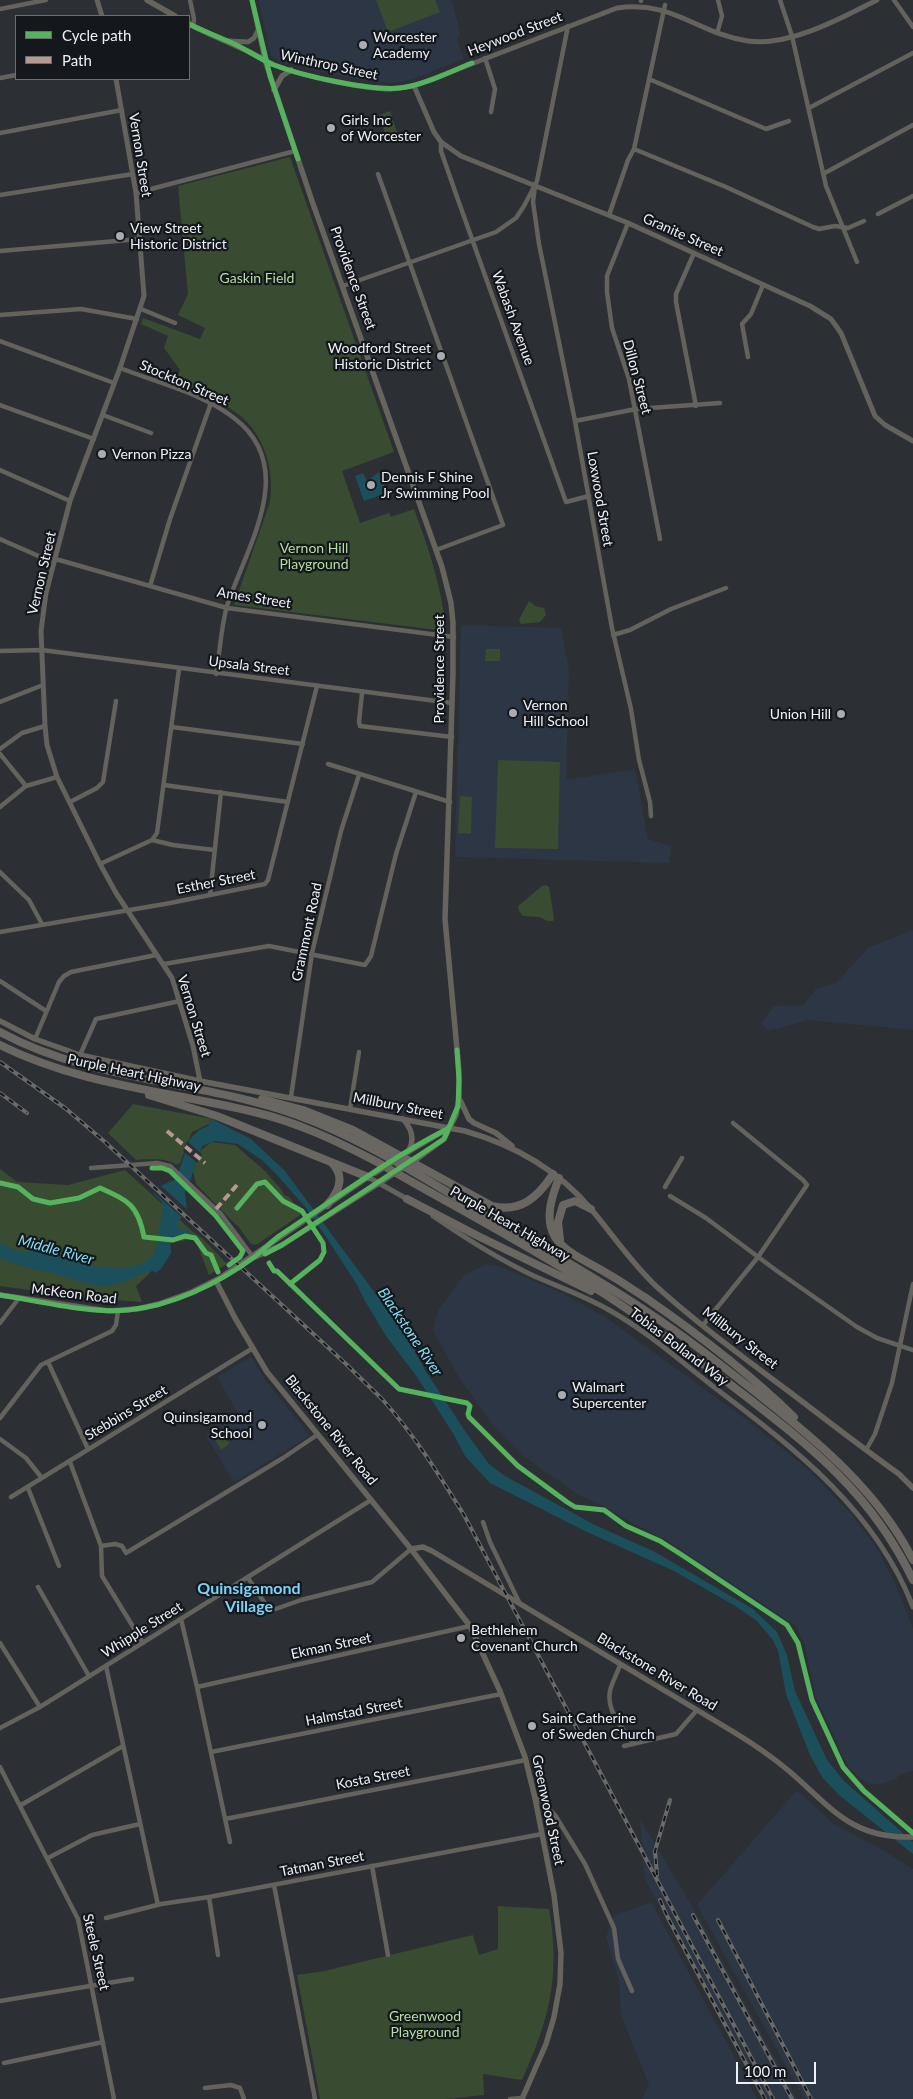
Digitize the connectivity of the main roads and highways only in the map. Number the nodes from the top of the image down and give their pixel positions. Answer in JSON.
{"nodes":[{"id":1,"x":147,"y":0,"type":"edge"},
{"id":2,"x":173,"y":15,"type":"edge"},
{"id":3,"x":191,"y":25,"type":"edge"},
{"id":4,"x":265,"y":60,"type":"joint"},
{"id":5,"x":291,"y":70,"type":"road end"},
{"id":6,"x":274,"y":90,"type":"junction"},
{"id":7,"x":0,"y":1021,"type":"edge"},
{"id":8,"x":0,"y":1032,"type":"edge"},
{"id":9,"x":0,"y":1045,"type":"edge"},
{"id":10,"x":104,"y":1082,"type":"junction"},
{"id":11,"x":191,"y":1088,"type":"junction"},
{"id":12,"x":459,"y":1099,"type":"junction"},
{"id":13,"x":403,"y":1119,"type":"junction"},
{"id":14,"x":449,"y":1128,"type":"junction"},
{"id":15,"x":515,"y":1150,"type":"junction"},
{"id":16,"x":408,"y":1152,"type":"junction"},
{"id":17,"x":329,"y":1161,"type":"junction"},
{"id":18,"x":372,"y":1175,"type":"junction"},
{"id":19,"x":556,"y":1176,"type":"junction"},
{"id":20,"x":407,"y":1199,"type":"road end"},
{"id":21,"x":327,"y":1205,"type":"junction"},
{"id":22,"x":591,"y":1209,"type":"junction"},
{"id":23,"x":562,"y":1244,"type":"junction"},
{"id":24,"x":253,"y":1257,"type":"junction"},
{"id":25,"x":216,"y":1281,"type":"junction"},
{"id":26,"x":0,"y":1295,"type":"edge"},
{"id":27,"x":635,"y":1314,"type":"junction"},
{"id":28,"x":825,"y":1449,"type":"junction"},
{"id":29,"x":913,"y":1488,"type":"edge"},
{"id":30,"x":411,"y":1549,"type":"junction"},
{"id":31,"x":913,"y":1560,"type":"edge"},
{"id":32,"x":913,"y":1580,"type":"edge"},
{"id":33,"x":913,"y":1837,"type":"edge"},
{"id":34,"x":522,"y":2098,"type":"edge"}],
"edges":[{"from":1,"to":2,"type":"main road"},
{"from":3,"to":4,"type":"main road","name":"Winthrop Street"},
{"from":4,"to":6,"type":"main road","name":"Providence Street"},
{"from":5,"to":6,"type":"main road"},
{"from":6,"to":12,"type":"main road","name":"Providence Street"},
{"from":7,"to":13,"type":"main road","name":"Millbury Street"},
{"from":8,"to":11,"type":"highway","name":"Purple Heart Highway"},
{"from":9,"to":10,"type":"highway","name":"Purple Heart Highway"},
{"from":10,"to":17,"type":"highway"},
{"from":10,"to":27,"type":"highway","name":"Purple Heart Highway"},
{"from":11,"to":19,"type":"highway"},
{"from":11,"to":28,"type":"highway","name":"Purple Heart Highway"},
{"from":12,"to":14,"type":"main road","name":"Providence Street"},
{"from":12,"to":15,"type":"main road"},
{"from":13,"to":14,"type":"main road","name":"Millbury Street"},
{"from":13,"to":16,"type":"main road"},
{"from":14,"to":15,"type":"main road","name":"Millbury Street"},
{"from":14,"to":16,"type":"main road","name":"McKeon Road"},
{"from":14,"to":24,"type":"main road","name":"McKeon Road","bridge":true},
{"from":15,"to":19,"type":"main road","name":"Millbury Street"},
{"from":16,"to":18,"type":"main road","name":"McKeon Road","bridge":true},
{"from":17,"to":18,"type":"highway"},
{"from":17,"to":21,"type":"highway"},
{"from":18,"to":21,"type":"main road","name":"McKeon Road"},
{"from":19,"to":22,"type":"main road","name":"Millbury Street"},
{"from":19,"to":23,"type":"highway"},
{"from":20,"to":27,"type":"highway"},
{"from":21,"to":24,"type":"main road","name":"McKeon Road"},
{"from":22,"to":23,"type":"highway"},
{"from":22,"to":29,"type":"main road","name":"Millbury Street"},
{"from":23,"to":28,"type":"highway"},
{"from":24,"to":25,"type":"main road","name":"McKeon Road"},
{"from":25,"to":26,"type":"main road","name":"McKeon Road"},
{"from":25,"to":30,"type":"main road","name":"Blackstone River Road"},
{"from":27,"to":32,"type":"highway","name":"Purple Heart Highway"},
{"from":28,"to":31,"type":"highway","name":"Purple Heart Highway"},
{"from":30,"to":33,"type":"main road","name":"Blackstone River Road"},
{"from":30,"to":34,"type":"main road","name":"Greenwood Street"}]}
